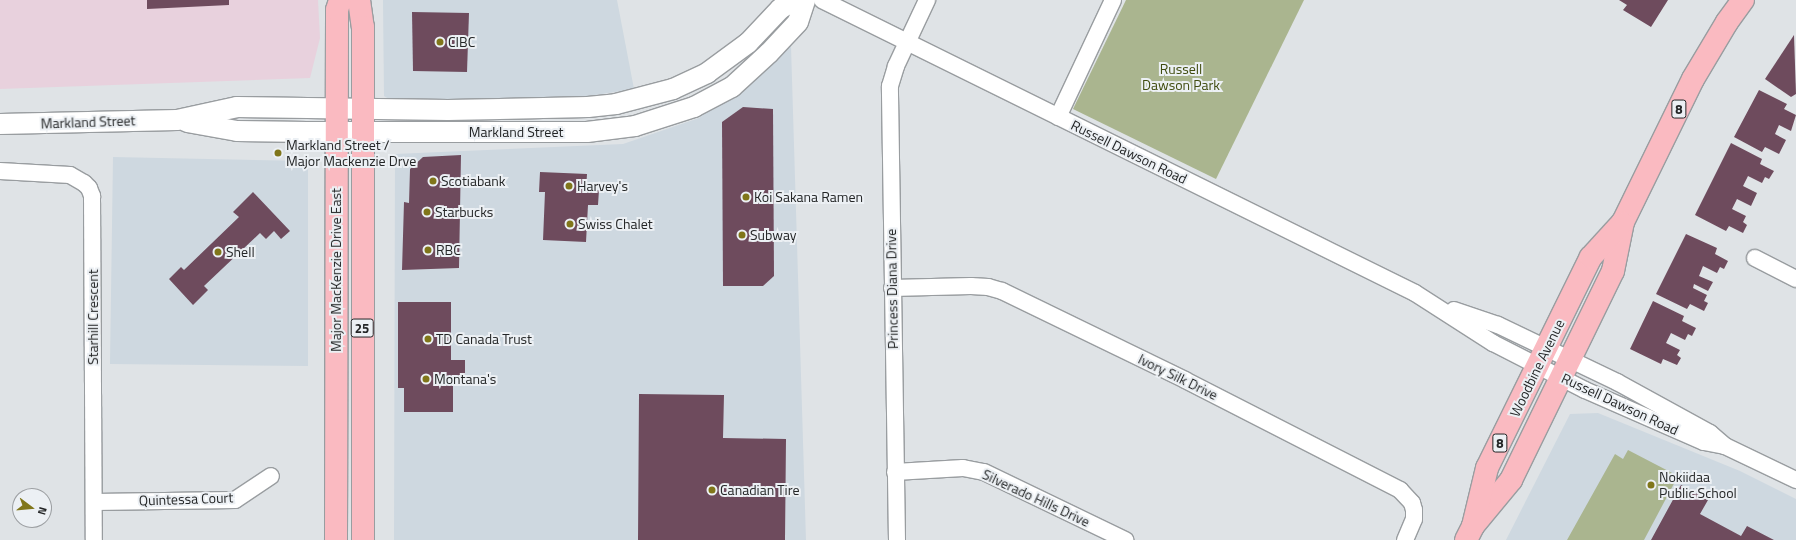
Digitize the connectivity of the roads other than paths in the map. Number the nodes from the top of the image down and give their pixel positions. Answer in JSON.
{"nodes":[{"id":1,"x":340,"y":0,"type":"edge"},
{"id":2,"x":359,"y":0,"type":"edge"},
{"id":3,"x":795,"y":0,"type":"edge"},
{"id":4,"x":805,"y":0,"type":"edge"},
{"id":5,"x":822,"y":0,"type":"edge"},
{"id":6,"x":927,"y":0,"type":"edge"},
{"id":7,"x":1114,"y":0,"type":"edge"},
{"id":8,"x":1743,"y":0,"type":"edge"},
{"id":9,"x":907,"y":42,"type":"junction"},
{"id":10,"x":337,"y":107,"type":"junction"},
{"id":11,"x":363,"y":108,"type":"junction"},
{"id":12,"x":1058,"y":117,"type":"junction"},
{"id":13,"x":177,"y":120,"type":"junction"},
{"id":14,"x":0,"y":124,"type":"edge"},
{"id":15,"x":337,"y":132,"type":"junction"},
{"id":16,"x":363,"y":132,"type":"junction"},
{"id":17,"x":0,"y":171,"type":"edge"},
{"id":18,"x":1623,"y":222,"type":"junction"},
{"id":19,"x":1754,"y":258,"type":"dead end"},
{"id":20,"x":1796,"y":279,"type":"edge"},
{"id":21,"x":892,"y":288,"type":"junction"},
{"id":22,"x":1542,"y":356,"type":"junction"},
{"id":23,"x":1565,"y":368,"type":"junction"},
{"id":24,"x":895,"y":472,"type":"junction"},
{"id":25,"x":271,"y":476,"type":"dead end"},
{"id":26,"x":1796,"y":480,"type":"edge"},
{"id":27,"x":94,"y":502,"type":"junction"},
{"id":28,"x":1470,"y":533,"type":"edge"},
{"id":29,"x":94,"y":540,"type":"edge"},
{"id":30,"x":336,"y":540,"type":"edge"},
{"id":31,"x":363,"y":540,"type":"edge"},
{"id":32,"x":897,"y":540,"type":"edge"},
{"id":33,"x":1125,"y":540,"type":"edge"},
{"id":34,"x":1405,"y":540,"type":"edge"}],
"edges":[{"from":1,"to":10,"type":"main road","name":"Major MacKenzie Drive East","number":"25"},
{"from":2,"to":11,"type":"main road","name":"Major MacKenzie Drive East","number":"25"},
{"from":3,"to":11,"type":"street","name":"Markland Street"},
{"from":4,"to":16,"type":"street","name":"Markland Street"},
{"from":5,"to":9,"type":"street","name":"Russell Dawson Road"},
{"from":6,"to":9,"type":"street","name":"Princess Diana Drive"},
{"from":7,"to":12,"type":"street"},
{"from":8,"to":18,"type":"main road","name":"Woodbine Avenue","number":"8"},
{"from":9,"to":12,"type":"street","name":"Russell Dawson Road"},
{"from":9,"to":21,"type":"street","name":"Princess Diana Drive"},
{"from":10,"to":11,"type":"street","name":"Markland Street"},
{"from":10,"to":13,"type":"street","name":"Markland Street"},
{"from":10,"to":15,"type":"main road","name":"Major MacKenzie Drive East","number":"25"},
{"from":11,"to":16,"type":"main road","name":"Major MacKenzie Drive East","number":"25"},
{"from":12,"to":22,"type":"street","name":"Russell Dawson Road"},
{"from":13,"to":14,"type":"street","name":"Markland Street"},
{"from":13,"to":15,"type":"street","name":"Markland Street"},
{"from":15,"to":16,"type":"street","name":"Markland Street"},
{"from":15,"to":30,"type":"main road","name":"Major MacKenzie Drive East","number":"25"},
{"from":16,"to":31,"type":"main road","name":"Major MacKenzie Drive East","number":"25"},
{"from":17,"to":27,"type":"street","name":"Starhill Crescent"},
{"from":18,"to":22,"type":"main road","name":"Woodbine Avenue","number":"8"},
{"from":18,"to":23,"type":"main road","name":"Woodbine Avenue","number":"8"},
{"from":19,"to":20,"type":"street"},
{"from":21,"to":24,"type":"street","name":"Princess Diana Drive"},
{"from":21,"to":34,"type":"street","name":"Ivory Silk Drive"},
{"from":22,"to":23,"type":"street","name":"Russell Dawson Road"},
{"from":22,"to":28,"type":"main road","name":"Woodbine Avenue","number":"8"},
{"from":23,"to":26,"type":"street","name":"Russell Dawson Road"},
{"from":23,"to":28,"type":"main road","name":"Woodbine Avenue","number":"8"},
{"from":24,"to":32,"type":"street","name":"Princess Diana Drive"},
{"from":24,"to":33,"type":"street","name":"Silverado Hills Drive"},
{"from":25,"to":27,"type":"street","name":"Quintessa Court"},
{"from":27,"to":29,"type":"street","name":"Starhill Crescent"}]}
